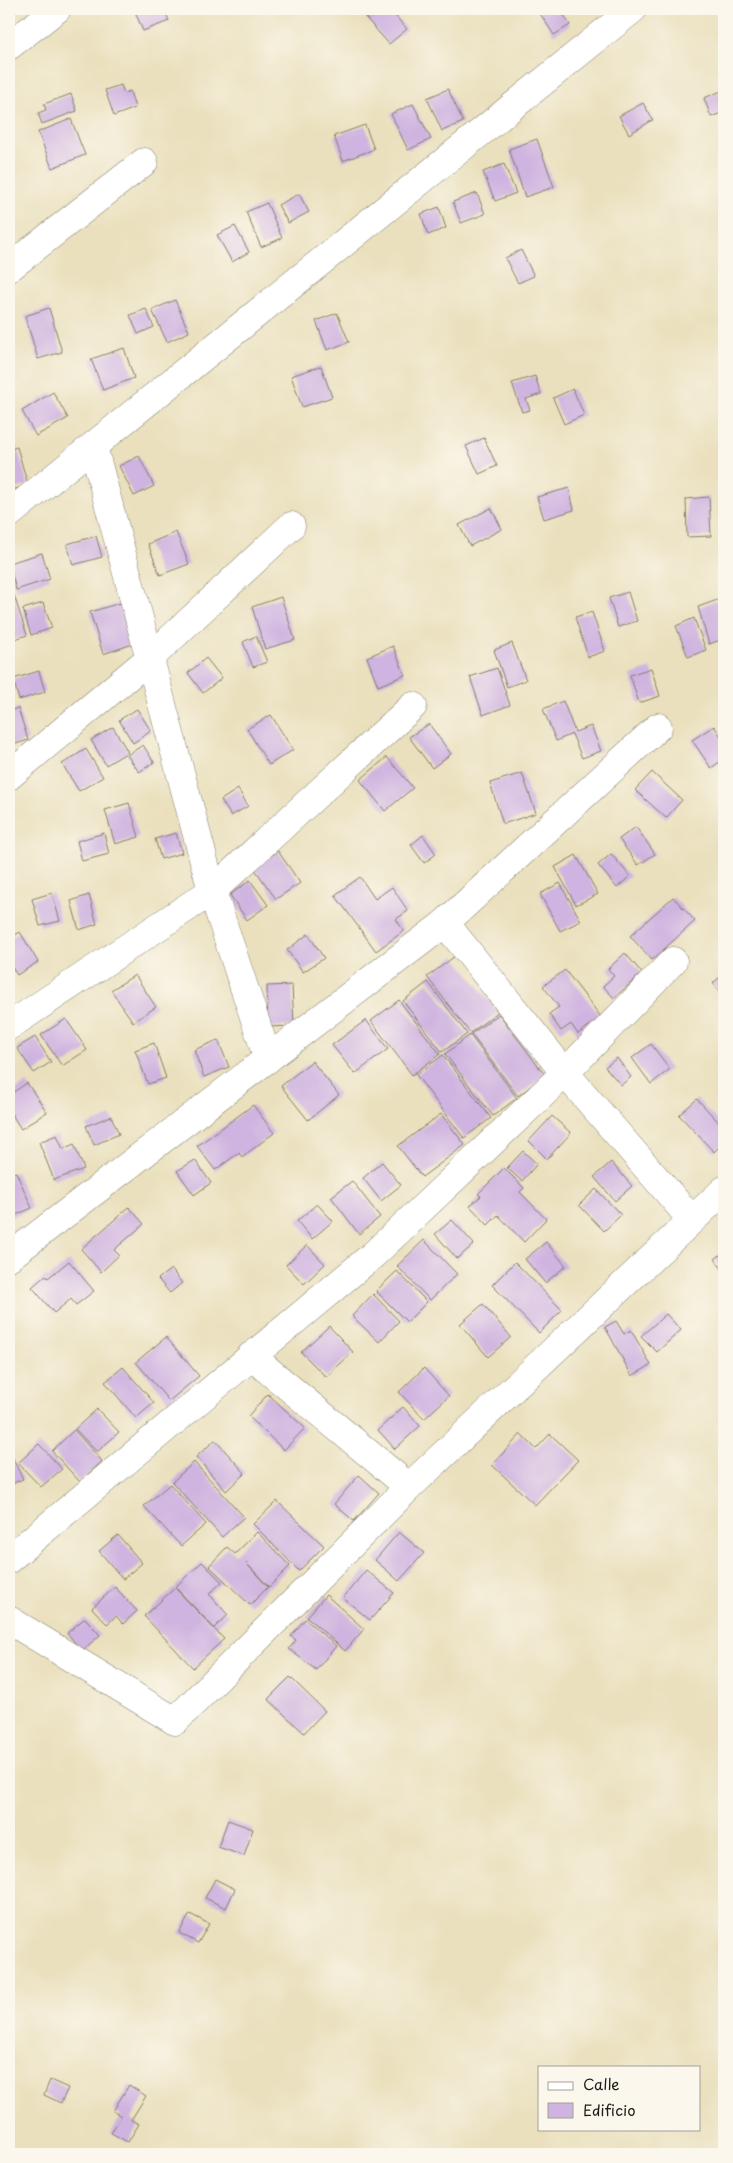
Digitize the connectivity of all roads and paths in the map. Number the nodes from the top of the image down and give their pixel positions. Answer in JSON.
{"nodes":[{"id":1,"x":57,"y":9,"type":"edge"},
{"id":2,"x":634,"y":9,"type":"edge"},
{"id":3,"x":9,"y":46,"type":"edge"},
{"id":4,"x":144,"y":162,"type":"dead end"},
{"id":5,"x":9,"y":268,"type":"edge"},
{"id":6,"x":93,"y":446,"type":"junction"},
{"id":7,"x":9,"y":514,"type":"edge"},
{"id":8,"x":291,"y":526,"type":"dead end"},
{"id":9,"x":149,"y":659,"type":"junction"},
{"id":10,"x":413,"y":706,"type":"dead end"},
{"id":11,"x":658,"y":727,"type":"dead end"},
{"id":12,"x":9,"y":776,"type":"edge"},
{"id":13,"x":212,"y":891,"type":"junction"},
{"id":14,"x":446,"y":923,"type":"junction"},
{"id":15,"x":673,"y":961,"type":"dead end"},
{"id":16,"x":9,"y":1026,"type":"edge"},
{"id":17,"x":268,"y":1059,"type":"junction"},
{"id":18,"x":565,"y":1073,"type":"junction"},
{"id":19,"x":724,"y":1190,"type":"edge"},
{"id":20,"x":692,"y":1220,"type":"junction"},
{"id":21,"x":9,"y":1257,"type":"edge"},
{"id":22,"x":251,"y":1356,"type":"junction"},
{"id":23,"x":409,"y":1487,"type":"junction"},
{"id":24,"x":9,"y":1558,"type":"edge"},
{"id":25,"x":9,"y":1620,"type":"edge"}],
"edges":[{"from":1,"to":3,"type":"street"},
{"from":2,"to":6,"type":"street"},
{"from":4,"to":5,"type":"street"},
{"from":6,"to":7,"type":"street"},
{"from":6,"to":9,"type":"street"},
{"from":8,"to":9,"type":"street"},
{"from":9,"to":12,"type":"street"},
{"from":9,"to":13,"type":"street"},
{"from":10,"to":13,"type":"street"},
{"from":11,"to":14,"type":"street"},
{"from":13,"to":16,"type":"street"},
{"from":13,"to":17,"type":"street"},
{"from":14,"to":17,"type":"street"},
{"from":14,"to":18,"type":"street"},
{"from":15,"to":18,"type":"street"},
{"from":17,"to":21,"type":"street"},
{"from":18,"to":20,"type":"street"},
{"from":18,"to":22,"type":"street"},
{"from":19,"to":20,"type":"street"},
{"from":20,"to":23,"type":"street"},
{"from":22,"to":23,"type":"street"},
{"from":22,"to":24,"type":"street"},
{"from":23,"to":25,"type":"street"}]}
